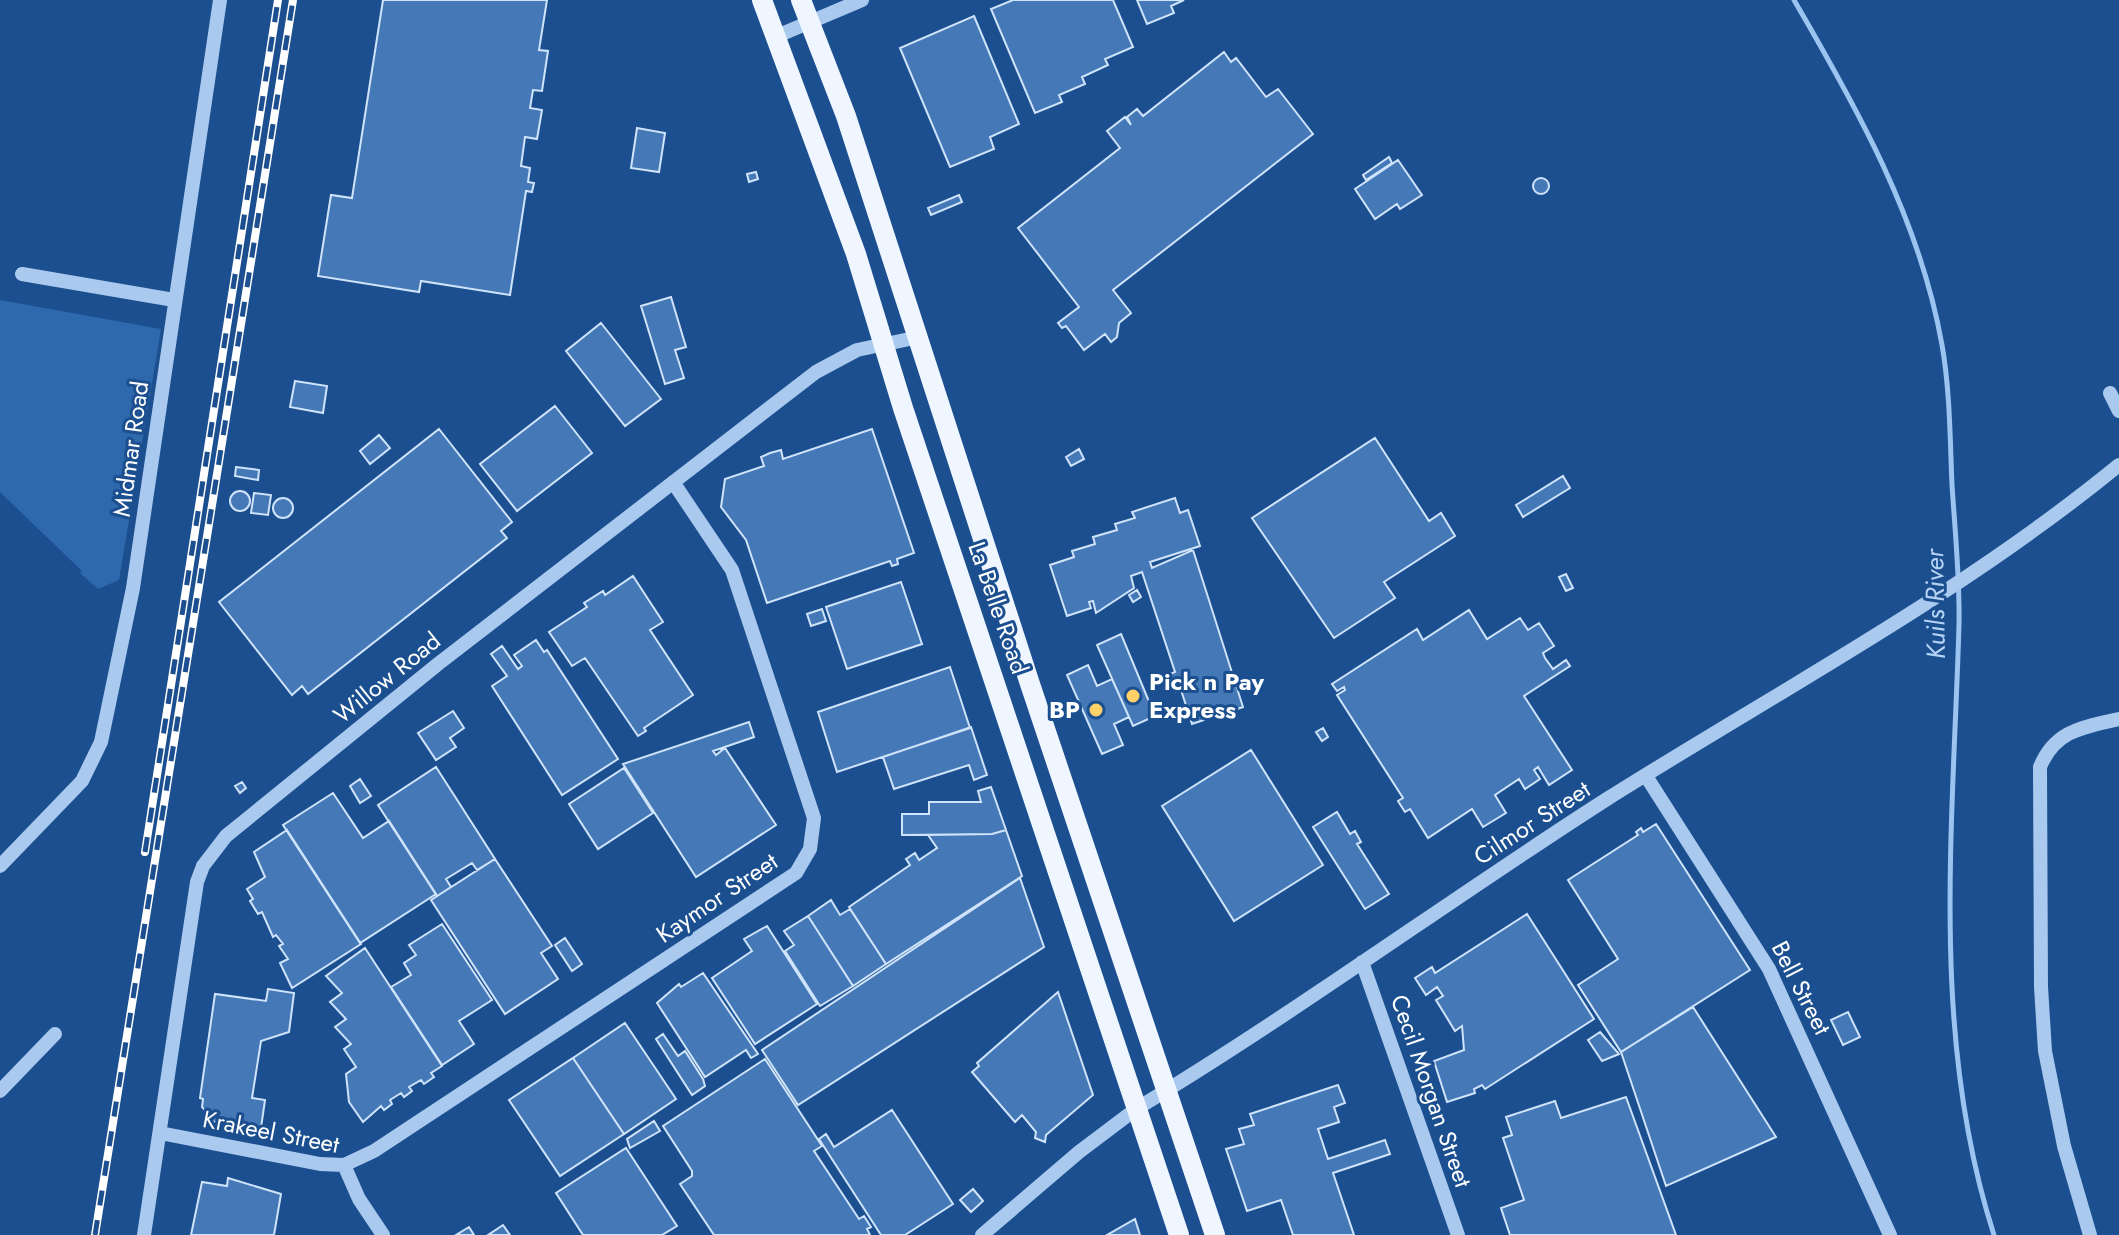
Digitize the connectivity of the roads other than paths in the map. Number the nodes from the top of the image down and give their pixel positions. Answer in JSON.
{"nodes":[{"id":1,"x":220,"y":0,"type":"edge"},
{"id":2,"x":762,"y":0,"type":"edge"},
{"id":3,"x":801,"y":0,"type":"edge"},
{"id":4,"x":862,"y":0,"type":"edge"},
{"id":5,"x":810,"y":22,"type":"junction"},
{"id":6,"x":777,"y":36,"type":"junction"},
{"id":7,"x":22,"y":274,"type":"dead end"},
{"id":8,"x":174,"y":300,"type":"junction"},
{"id":9,"x":919,"y":337,"type":"junction"},
{"id":10,"x":884,"y":342,"type":"junction"},
{"id":11,"x":2110,"y":393,"type":"dead end"},
{"id":12,"x":2119,"y":411,"type":"edge"},
{"id":13,"x":2119,"y":465,"type":"edge"},
{"id":14,"x":673,"y":482,"type":"junction"},
{"id":15,"x":2119,"y":719,"type":"edge"},
{"id":16,"x":1646,"y":776,"type":"junction"},
{"id":17,"x":0,"y":866,"type":"edge"},
{"id":18,"x":1362,"y":962,"type":"junction"},
{"id":19,"x":55,"y":1034,"type":"dead end"},
{"id":20,"x":0,"y":1091,"type":"edge"},
{"id":21,"x":1167,"y":1091,"type":"junction"},
{"id":22,"x":1136,"y":1109,"type":"junction"},
{"id":23,"x":160,"y":1133,"type":"junction"},
{"id":24,"x":344,"y":1165,"type":"junction"},
{"id":25,"x":144,"y":1235,"type":"edge"},
{"id":26,"x":383,"y":1235,"type":"edge"},
{"id":27,"x":982,"y":1235,"type":"edge"},
{"id":28,"x":1179,"y":1235,"type":"edge"},
{"id":29,"x":1215,"y":1235,"type":"edge"},
{"id":30,"x":1458,"y":1235,"type":"edge"},
{"id":31,"x":1890,"y":1235,"type":"edge"},
{"id":32,"x":2090,"y":1235,"type":"edge"}],
"edges":[{"from":1,"to":8,"type":"street","name":"Midmar Road"},
{"from":2,"to":6,"type":"main road","name":"La Belle Road"},
{"from":3,"to":5,"type":"main road","name":"La Belle Road"},
{"from":4,"to":5,"type":"street"},
{"from":5,"to":6,"type":"street"},
{"from":5,"to":9,"type":"main road","name":"La Belle Road"},
{"from":6,"to":10,"type":"main road","name":"La Belle Road"},
{"from":7,"to":8,"type":"street"},
{"from":8,"to":17,"type":"street","name":"Midmar Road"},
{"from":9,"to":10,"type":"street","name":"Willow Road"},
{"from":9,"to":21,"type":"main road","name":"La Belle Road"},
{"from":10,"to":14,"type":"street","name":"Willow Road"},
{"from":10,"to":22,"type":"main road","name":"La Belle Road"},
{"from":11,"to":12,"type":"street"},
{"from":13,"to":16,"type":"street","name":"Cilmor Street"},
{"from":14,"to":23,"type":"street","name":"Willow Road"},
{"from":14,"to":24,"type":"street","name":"Kaymor Street"},
{"from":15,"to":32,"type":"street"},
{"from":16,"to":18,"type":"street","name":"Cilmor Street"},
{"from":16,"to":31,"type":"street","name":"Bell Street"},
{"from":18,"to":21,"type":"street","name":"Cilmor Street"},
{"from":18,"to":30,"type":"street","name":"Cecil Morgan Street"},
{"from":19,"to":20,"type":"street"},
{"from":21,"to":22,"type":"street","name":"Cilmor Street"},
{"from":21,"to":29,"type":"main road","name":"La Belle Road"},
{"from":22,"to":27,"type":"street","name":"Cilmor Street"},
{"from":22,"to":28,"type":"main road","name":"La Belle Road"},
{"from":23,"to":24,"type":"street","name":"Krakeel Street"},
{"from":23,"to":25,"type":"street","name":"Willow Road"},
{"from":24,"to":26,"type":"street","name":"Krakeel Street"}]}
